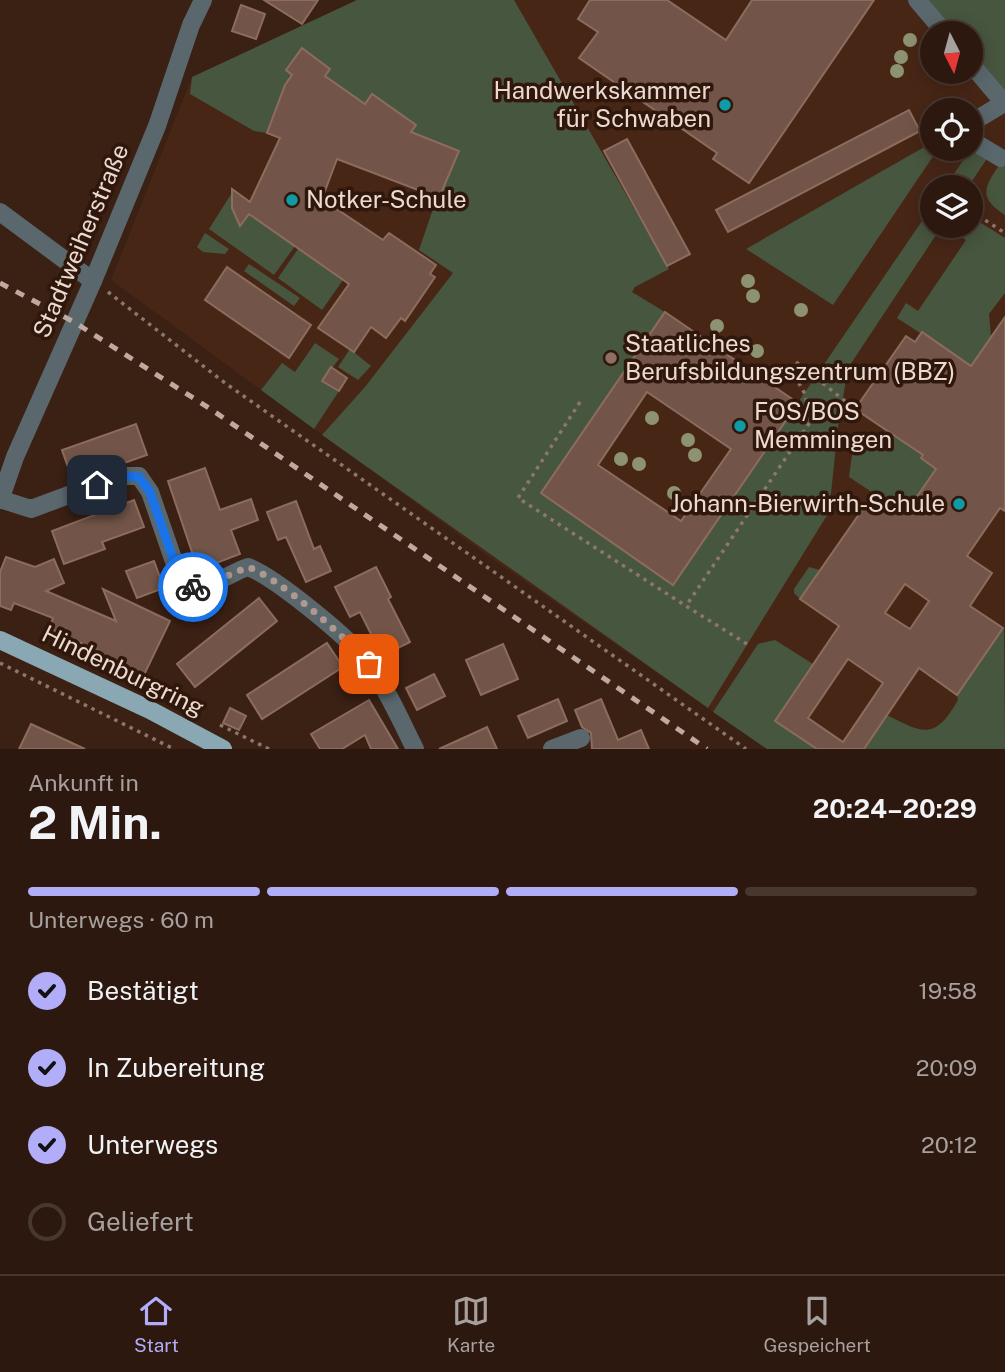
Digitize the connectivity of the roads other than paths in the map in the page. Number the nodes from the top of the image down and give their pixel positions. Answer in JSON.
{"nodes":[{"id":1,"x":203,"y":0,"type":"edge"},
{"id":2,"x":917,"y":0,"type":"edge"},
{"id":3,"x":935,"y":21,"type":"edge"},
{"id":4,"x":984,"y":79,"type":"edge"},
{"id":5,"x":983,"y":116,"type":"edge"},
{"id":6,"x":983,"y":147,"type":"edge"},
{"id":7,"x":1001,"y":158,"type":"dead end"},
{"id":8,"x":0,"y":212,"type":"edge"},
{"id":9,"x":93,"y":281,"type":"junction"},
{"id":10,"x":0,"y":499,"type":"edge"},
{"id":11,"x":0,"y":640,"type":"edge"},
{"id":12,"x":581,"y":738,"type":"dead end"},
{"id":13,"x":223,"y":749,"type":"edge"},
{"id":14,"x":415,"y":749,"type":"edge"},
{"id":15,"x":552,"y":749,"type":"edge"}],
"edges":[{"from":1,"to":9,"type":"street","name":"Stadtweiherstraße"},
{"from":2,"to":3,"type":"street"},
{"from":4,"to":5,"type":"street"},
{"from":6,"to":7,"type":"street"},
{"from":8,"to":9,"type":"street"},
{"from":9,"to":10,"type":"street","name":"Stadtweiherstraße"},
{"from":10,"to":14,"type":"street"},
{"from":11,"to":13,"type":"main road","name":"Hindenburgring"},
{"from":12,"to":15,"type":"street"}]}
